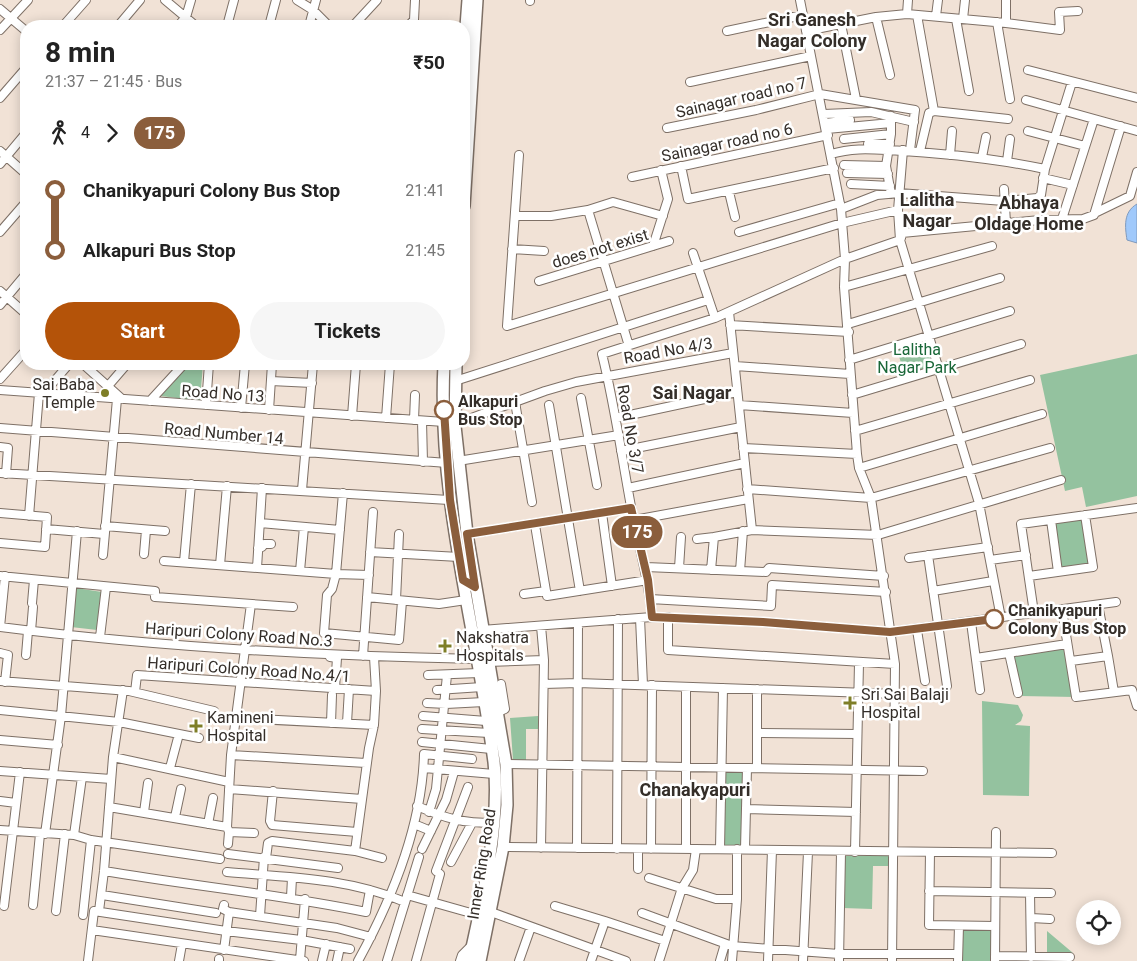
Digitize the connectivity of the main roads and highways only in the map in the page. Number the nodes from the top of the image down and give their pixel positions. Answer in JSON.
{"nodes":[{"id":1,"x":474,"y":4,"type":"edge"},
{"id":2,"x":470,"y":20,"type":"edge"},
{"id":3,"x":470,"y":85,"type":"edge"},
{"id":4,"x":445,"y":370,"type":"edge"},
{"id":5,"x":456,"y":370,"type":"edge"},
{"id":6,"x":449,"y":422,"type":"junction"},
{"id":7,"x":453,"y":462,"type":"junction"},
{"id":8,"x":463,"y":580,"type":"junction"},
{"id":9,"x":475,"y":587,"type":"junction"},
{"id":10,"x":482,"y":661,"type":"junction"},
{"id":11,"x":479,"y":955,"type":"edge"},
{"id":12,"x":469,"y":961,"type":"edge"}],
"edges":[{"from":1,"to":2,"type":"highway"},
{"from":1,"to":3,"type":"highway"},
{"from":4,"to":6,"type":"highway","name":"Inner Ring Road"},
{"from":5,"to":6,"type":"highway","name":"Inner Ring Road"},
{"from":6,"to":7,"type":"highway","name":"Inner Ring Road"},
{"from":7,"to":8,"type":"highway","name":"Inner Ring Road"},
{"from":7,"to":9,"type":"highway","name":"Inner Ring Road"},
{"from":8,"to":9,"type":"highway"},
{"from":8,"to":10,"type":"highway","name":"Inner Ring Road"},
{"from":9,"to":10,"type":"highway","name":"Inner Ring Road"},
{"from":10,"to":11,"type":"highway","name":"Inner Ring Road"},
{"from":10,"to":11,"type":"highway","name":"Inner Ring Road"},
{"from":11,"to":12,"type":"highway"}]}
